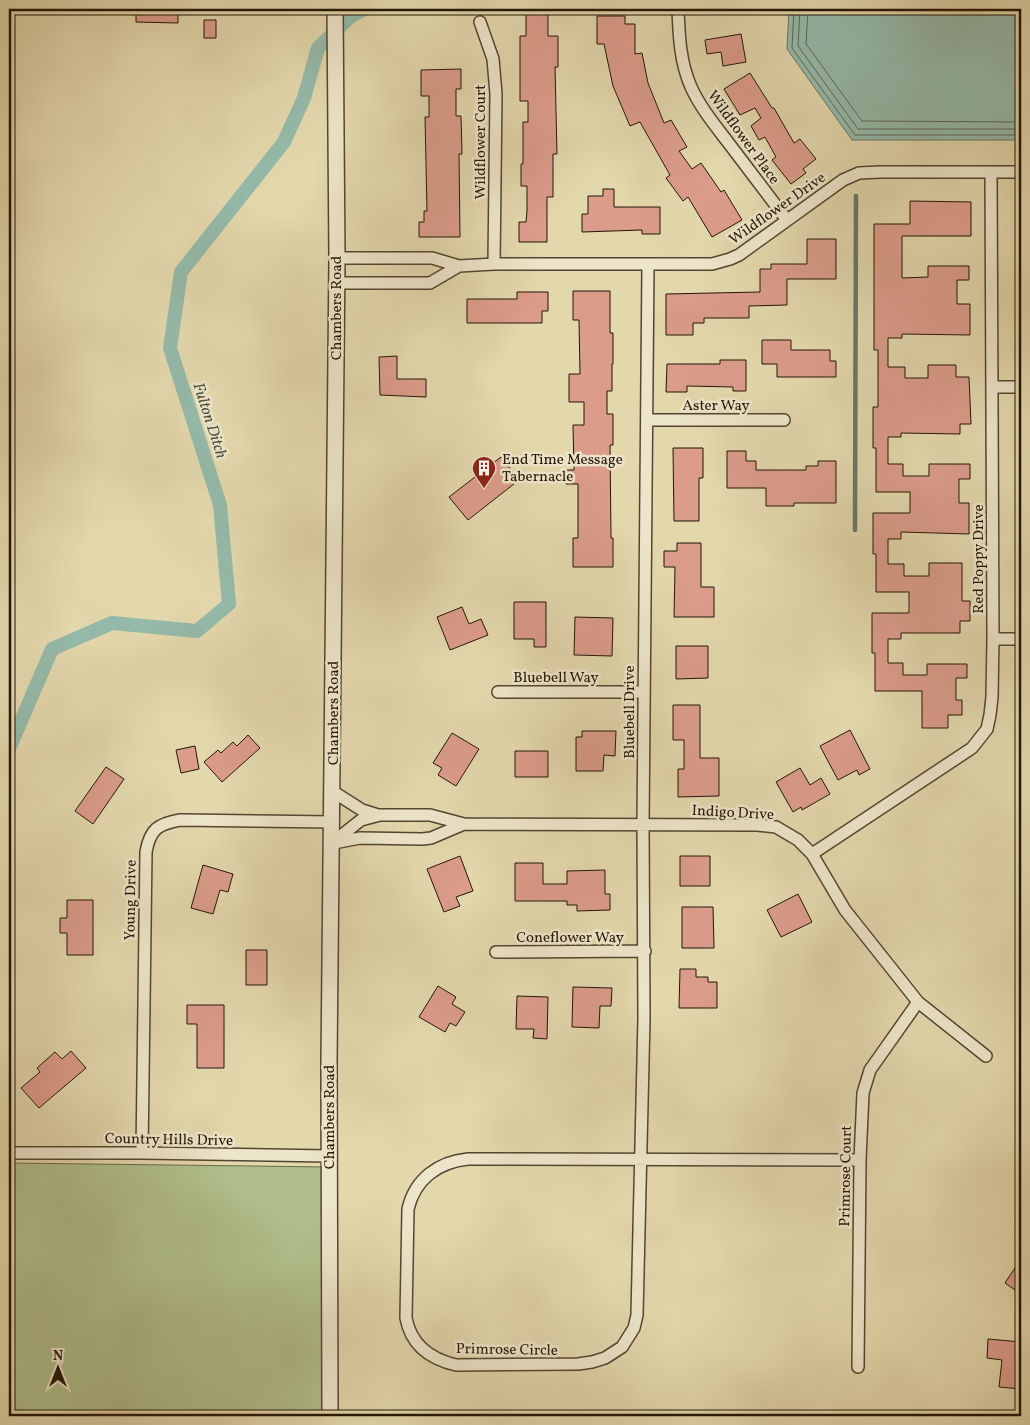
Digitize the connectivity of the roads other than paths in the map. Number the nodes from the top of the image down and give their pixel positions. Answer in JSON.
{"nodes":[{"id":1,"x":334,"y":9,"type":"edge"},
{"id":2,"x":678,"y":9,"type":"edge"},
{"id":3,"x":480,"y":22,"type":"dead end"},
{"id":4,"x":991,"y":172,"type":"junction"},
{"id":5,"x":1021,"y":172,"type":"edge"},
{"id":6,"x":787,"y":220,"type":"junction"},
{"id":7,"x":337,"y":258,"type":"junction"},
{"id":8,"x":494,"y":264,"type":"junction"},
{"id":9,"x":648,"y":264,"type":"junction"},
{"id":10,"x":459,"y":266,"type":"junction"},
{"id":11,"x":336,"y":283,"type":"junction"},
{"id":12,"x":992,"y":387,"type":"junction"},
{"id":13,"x":1021,"y":387,"type":"edge"},
{"id":14,"x":647,"y":420,"type":"junction"},
{"id":15,"x":784,"y":420,"type":"dead end"},
{"id":16,"x":993,"y":639,"type":"junction"},
{"id":17,"x":1021,"y":640,"type":"edge"},
{"id":18,"x":498,"y":692,"type":"dead end"},
{"id":19,"x":644,"y":692,"type":"junction"},
{"id":20,"x":332,"y":791,"type":"junction"},
{"id":21,"x":380,"y":815,"type":"junction"},
{"id":22,"x":332,"y":822,"type":"junction"},
{"id":23,"x":464,"y":824,"type":"junction"},
{"id":24,"x":643,"y":824,"type":"junction"},
{"id":25,"x":332,"y":843,"type":"junction"},
{"id":26,"x":812,"y":854,"type":"junction"},
{"id":27,"x":644,"y":951,"type":"junction"},
{"id":28,"x":496,"y":952,"type":"dead end"},
{"id":29,"x":918,"y":1002,"type":"junction"},
{"id":30,"x":986,"y":1056,"type":"dead end"},
{"id":31,"x":9,"y":1153,"type":"edge"},
{"id":32,"x":142,"y":1153,"type":"junction"},
{"id":33,"x":328,"y":1156,"type":"junction"},
{"id":34,"x":640,"y":1160,"type":"junction"},
{"id":35,"x":860,"y":1160,"type":"junction"},
{"id":36,"x":858,"y":1367,"type":"dead end"},
{"id":37,"x":330,"y":1416,"type":"edge"}],
"edges":[{"from":1,"to":7,"type":"street","name":"Chambers Road"},
{"from":2,"to":6,"type":"street","name":"Wildflower Place"},
{"from":3,"to":8,"type":"street","name":"Wildflower Court"},
{"from":4,"to":5,"type":"street","name":"Wildflower Drive"},
{"from":4,"to":6,"type":"street","name":"Wildflower Drive"},
{"from":4,"to":12,"type":"street","name":"Red Poppy Drive"},
{"from":6,"to":9,"type":"street","name":"Wildflower Drive"},
{"from":7,"to":10,"type":"street","name":"Wildflower Drive"},
{"from":7,"to":11,"type":"street","name":"Chambers Road"},
{"from":8,"to":9,"type":"street","name":"Wildflower Drive"},
{"from":8,"to":10,"type":"street","name":"Wildflower Drive"},
{"from":9,"to":14,"type":"street","name":"Bluebell Drive"},
{"from":10,"to":11,"type":"street","name":"Wildflower Drive"},
{"from":11,"to":20,"type":"street","name":"Chambers Road"},
{"from":12,"to":13,"type":"street"},
{"from":12,"to":16,"type":"street","name":"Red Poppy Drive"},
{"from":14,"to":15,"type":"street","name":"Aster Way"},
{"from":14,"to":19,"type":"street","name":"Bluebell Drive"},
{"from":16,"to":17,"type":"street"},
{"from":16,"to":26,"type":"street","name":"Red Poppy Drive"},
{"from":18,"to":19,"type":"street","name":"Bluebell Way"},
{"from":19,"to":24,"type":"street","name":"Bluebell Drive"},
{"from":20,"to":21,"type":"street"},
{"from":20,"to":22,"type":"street","name":"Chambers Road"},
{"from":21,"to":23,"type":"street","name":"Indigo Drive"},
{"from":21,"to":25,"type":"street"},
{"from":22,"to":25,"type":"street","name":"Chambers Road"},
{"from":22,"to":32,"type":"street","name":"Young Drive"},
{"from":23,"to":24,"type":"street","name":"Indigo Drive"},
{"from":23,"to":25,"type":"street","name":"Indigo Drive"},
{"from":24,"to":26,"type":"street","name":"Indigo Drive"},
{"from":24,"to":27,"type":"street","name":"Bluebell Drive"},
{"from":25,"to":33,"type":"street","name":"Chambers Road"},
{"from":26,"to":29,"type":"street","name":"Indigo Drive"},
{"from":27,"to":28,"type":"street","name":"Coneflower Way"},
{"from":27,"to":34,"type":"street","name":"Bluebell Drive"},
{"from":29,"to":30,"type":"street","name":"Indigo Drive"},
{"from":29,"to":35,"type":"street","name":"Primrose Court"},
{"from":31,"to":32,"type":"street","name":"Country Hills Drive"},
{"from":32,"to":33,"type":"street","name":"Country Hills Drive"},
{"from":33,"to":37,"type":"street","name":"Chambers Road"},
{"from":34,"to":34,"type":"street","name":"Primrose Circle"},
{"from":34,"to":35,"type":"street","name":"Primrose Circle"},
{"from":35,"to":36,"type":"street","name":"Primrose Court"}]}
